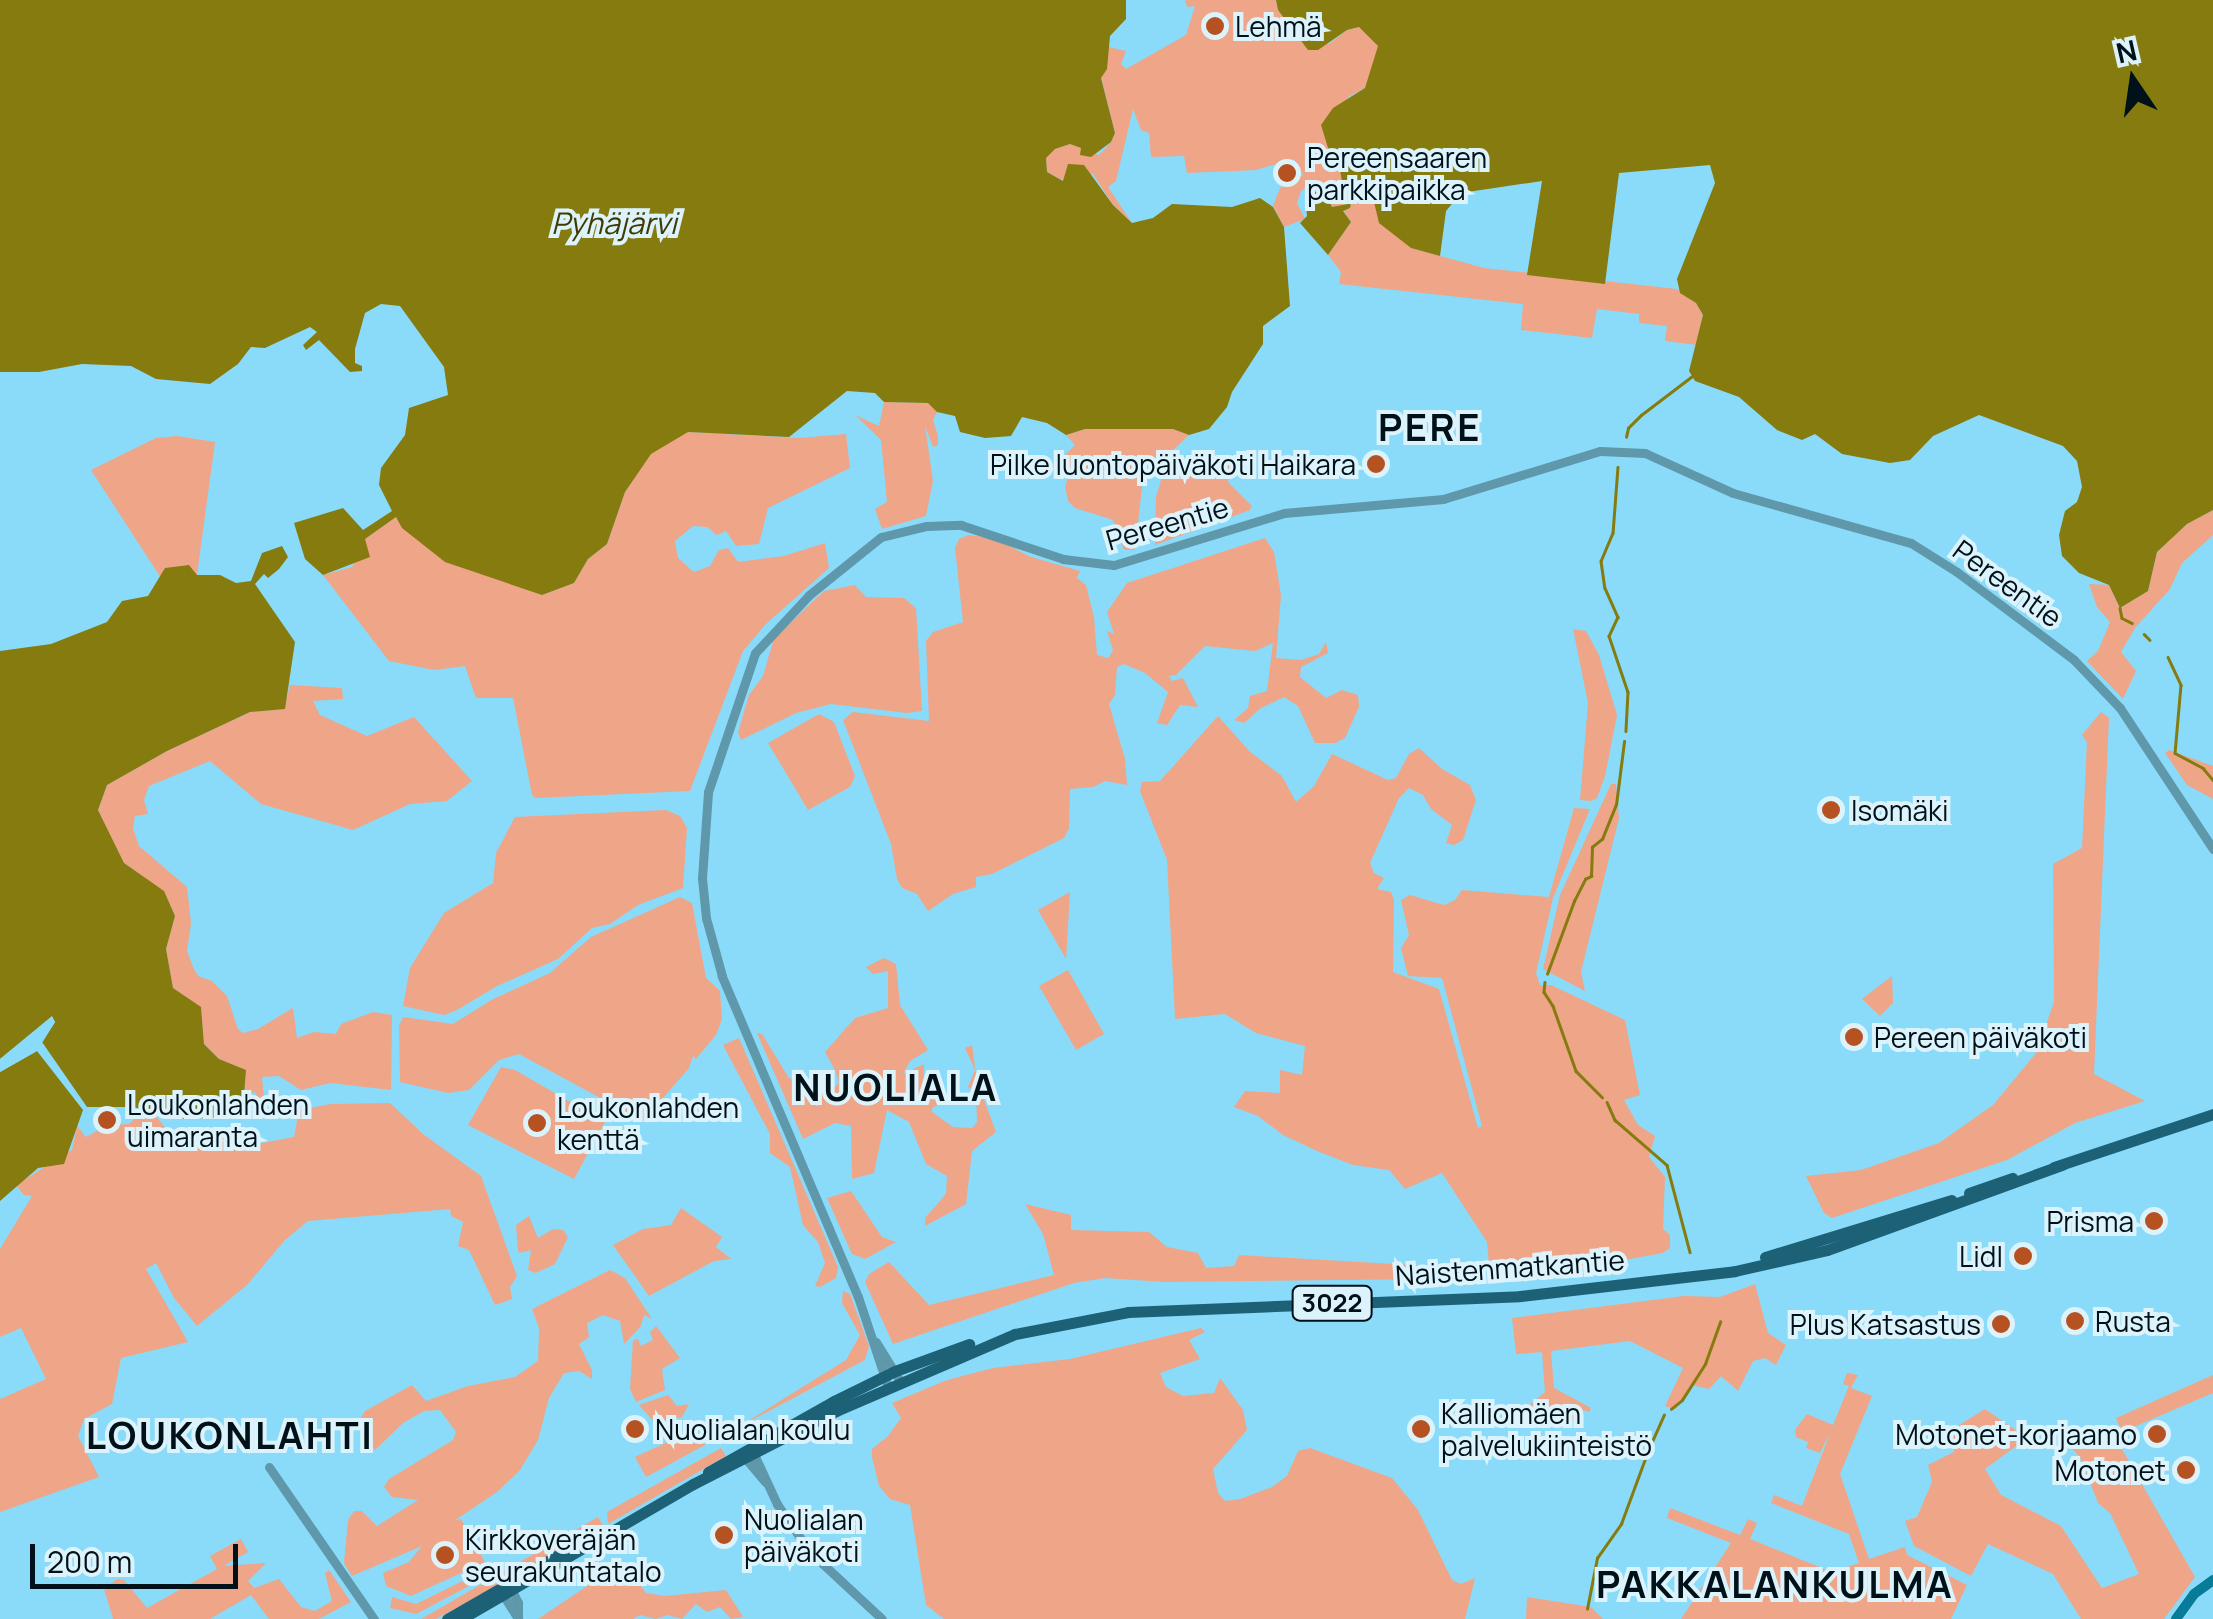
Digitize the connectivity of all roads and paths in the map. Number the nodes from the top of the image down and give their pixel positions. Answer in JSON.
{"nodes":[{"id":1,"x":2213,"y":849,"type":"edge"},
{"id":2,"x":2213,"y":1117,"type":"edge"},
{"id":3,"x":892,"y":1379,"type":"junction"},
{"id":4,"x":748,"y":1453,"type":"junction"},
{"id":5,"x":269,"y":1467,"type":"dead end"},
{"id":6,"x":2213,"y":1580,"type":"edge"},
{"id":7,"x":506,"y":1588,"type":"junction"},
{"id":8,"x":374,"y":1619,"type":"edge"},
{"id":9,"x":447,"y":1619,"type":"edge"},
{"id":10,"x":460,"y":1619,"type":"edge"},
{"id":11,"x":882,"y":1619,"type":"edge"},
{"id":12,"x":2176,"y":1619,"type":"edge"}],
"edges":[{"from":1,"to":3,"type":"street","name":"Pereentie"},
{"from":2,"to":3,"type":"main road","name":"Naistenmatkantie","number":"3022"},
{"from":3,"to":4,"type":"main road","name":"Naistenmatkantie","number":"3022"},
{"from":4,"to":7,"type":"main road","name":"Naistenmatkantie","number":"3022"},
{"from":4,"to":11,"type":"street"},
{"from":5,"to":8,"type":"street"},
{"from":6,"to":12,"type":"main road"},
{"from":7,"to":9,"type":"main road","name":"Naistenmatkantie","number":"3022"},
{"from":7,"to":10,"type":"main road","name":"Naistenmatkantie","number":"3022"}]}
